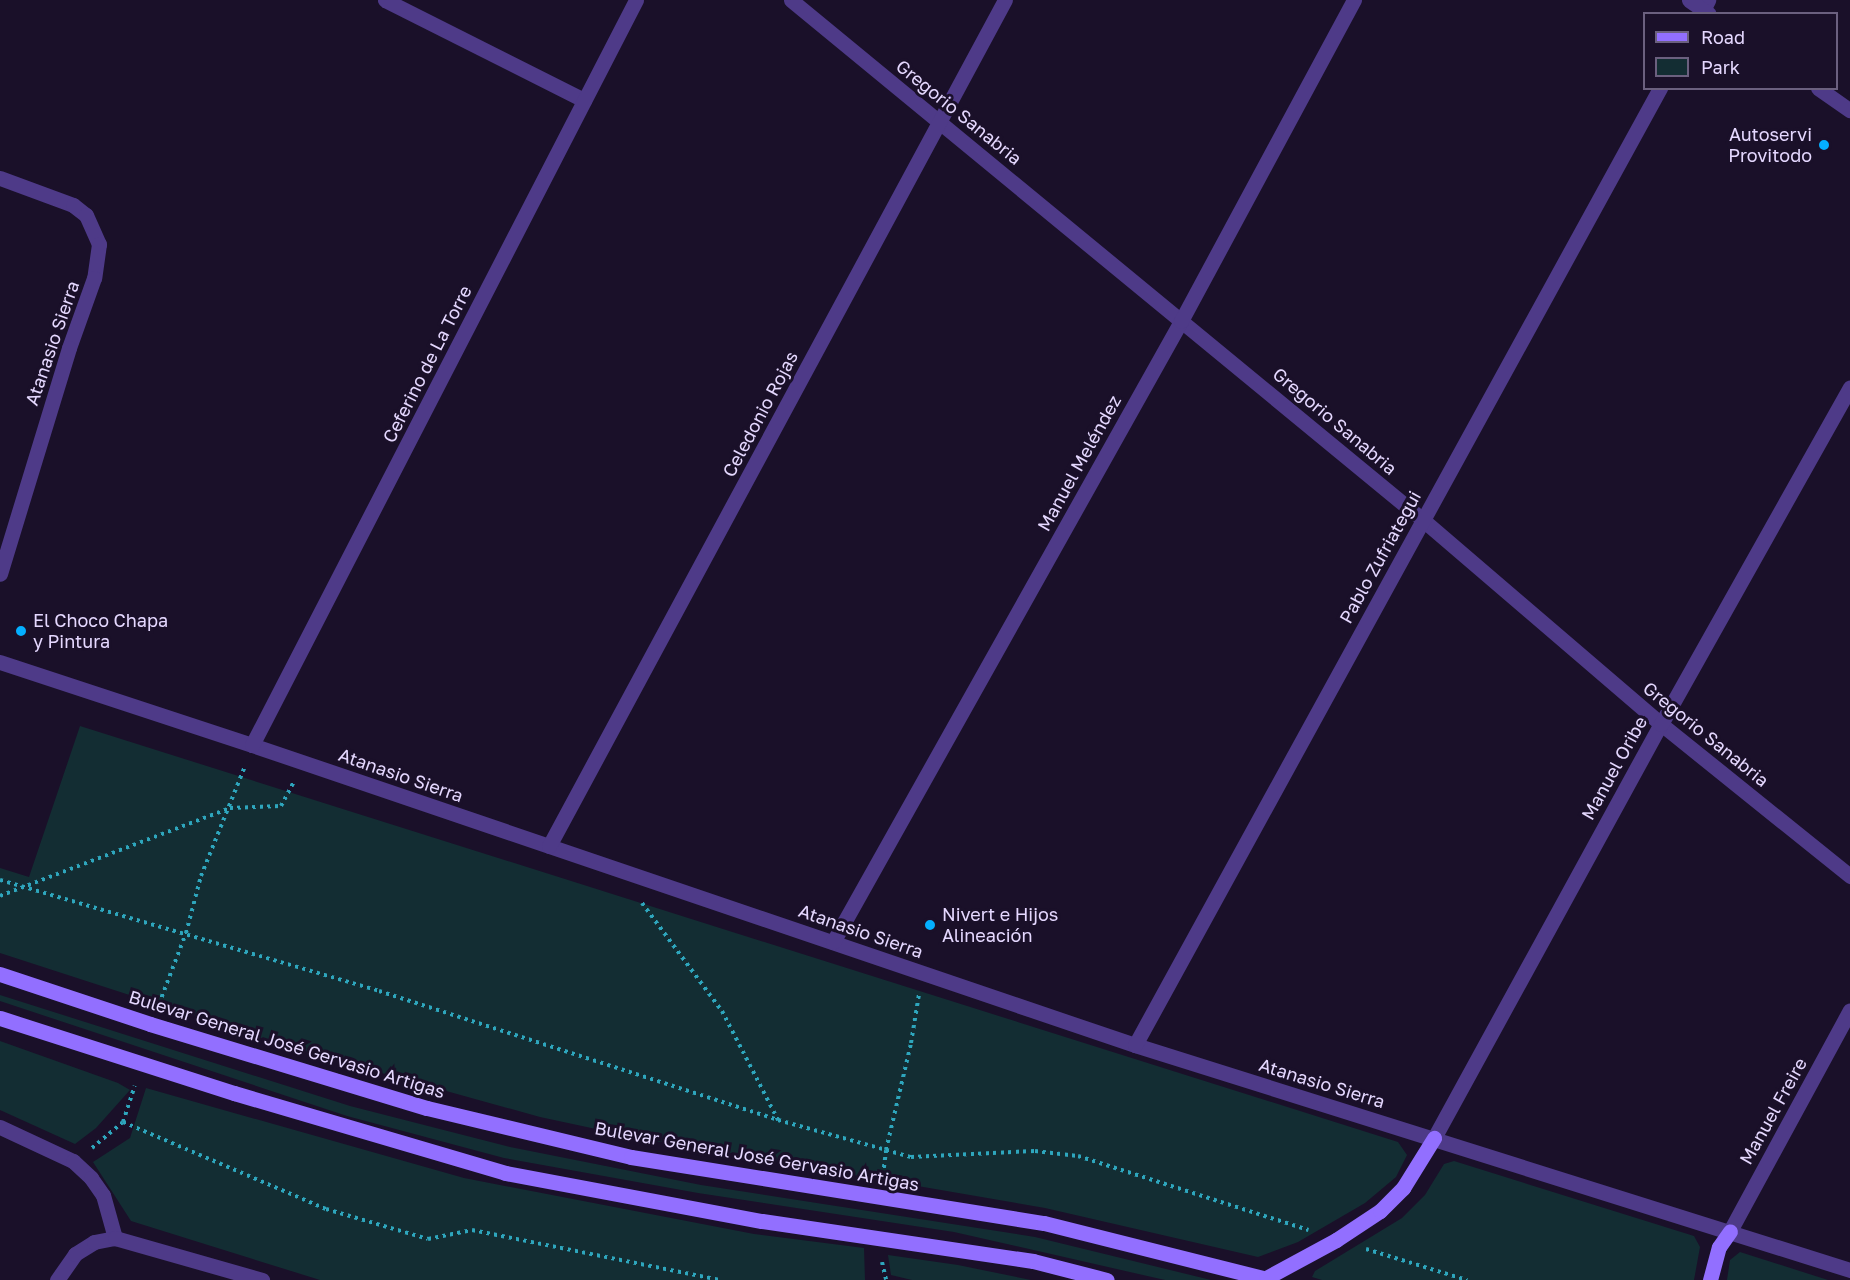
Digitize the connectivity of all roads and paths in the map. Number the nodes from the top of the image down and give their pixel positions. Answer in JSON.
{"nodes":[{"id":1,"x":385,"y":0,"type":"edge"},
{"id":2,"x":636,"y":0,"type":"edge"},
{"id":3,"x":791,"y":0,"type":"edge"},
{"id":4,"x":1005,"y":0,"type":"edge"},
{"id":5,"x":1354,"y":0,"type":"edge"},
{"id":6,"x":1689,"y":0,"type":"edge"},
{"id":7,"x":1705,"y":9,"type":"edge"},
{"id":8,"x":1658,"y":90,"type":"edge"},
{"id":9,"x":1821,"y":90,"type":"edge"},
{"id":10,"x":584,"y":100,"type":"junction"},
{"id":11,"x":1850,"y":110,"type":"edge"},
{"id":12,"x":940,"y":121,"type":"junction"},
{"id":13,"x":0,"y":178,"type":"edge"},
{"id":14,"x":1181,"y":321,"type":"junction"},
{"id":15,"x":1850,"y":387,"type":"edge"},
{"id":16,"x":1424,"y":520,"type":"junction"},
{"id":17,"x":0,"y":574,"type":"edge"},
{"id":18,"x":0,"y":663,"type":"edge"},
{"id":19,"x":1660,"y":724,"type":"junction"},
{"id":20,"x":252,"y":745,"type":"junction"},
{"id":21,"x":304,"y":763,"type":"junction"},
{"id":22,"x":230,"y":808,"type":"junction"},
{"id":23,"x":549,"y":846,"type":"junction"},
{"id":24,"x":617,"y":869,"type":"junction"},
{"id":25,"x":1850,"y":876,"type":"edge"},
{"id":26,"x":0,"y":880,"type":"edge"},
{"id":27,"x":24,"y":886,"type":"junction"},
{"id":28,"x":0,"y":896,"type":"edge"},
{"id":29,"x":186,"y":933,"type":"junction"},
{"id":30,"x":833,"y":942,"type":"junction"},
{"id":31,"x":922,"y":972,"type":"junction"},
{"id":32,"x":0,"y":974,"type":"edge"},
{"id":33,"x":1850,"y":1010,"type":"edge"},
{"id":34,"x":0,"y":1018,"type":"edge"},
{"id":35,"x":150,"y":1023,"type":"junction"},
{"id":36,"x":1135,"y":1045,"type":"junction"},
{"id":37,"x":139,"y":1064,"type":"junction"},
{"id":38,"x":778,"y":1120,"type":"junction"},
{"id":39,"x":123,"y":1122,"type":"junction"},
{"id":40,"x":0,"y":1127,"type":"edge"},
{"id":41,"x":1434,"y":1138,"type":"junction"},
{"id":42,"x":886,"y":1150,"type":"junction"},
{"id":43,"x":73,"y":1161,"type":"junction"},
{"id":44,"x":880,"y":1198,"type":"junction"},
{"id":45,"x":1730,"y":1231,"type":"junction"},
{"id":46,"x":876,"y":1237,"type":"junction"},
{"id":47,"x":115,"y":1238,"type":"junction"},
{"id":48,"x":1336,"y":1239,"type":"junction"},
{"id":49,"x":1850,"y":1270,"type":"edge"},
{"id":50,"x":1268,"y":1279,"type":"edge"},
{"id":51,"x":57,"y":1280,"type":"edge"},
{"id":52,"x":262,"y":1280,"type":"edge"},
{"id":53,"x":721,"y":1280,"type":"edge"},
{"id":54,"x":886,"y":1280,"type":"edge"},
{"id":55,"x":1107,"y":1280,"type":"edge"},
{"id":56,"x":1467,"y":1280,"type":"edge"},
{"id":57,"x":1710,"y":1280,"type":"edge"}],
"edges":[{"from":1,"to":10,"type":"street"},
{"from":2,"to":10,"type":"street","name":"Ceferino de La Torre"},
{"from":3,"to":12,"type":"street","name":"Gregorio Sanabria"},
{"from":4,"to":12,"type":"street","name":"Celedonio Rojas"},
{"from":5,"to":14,"type":"street","name":"Manuel Meléndez"},
{"from":6,"to":7,"type":"street"},
{"from":8,"to":16,"type":"street","name":"Pablo Zufriategui"},
{"from":9,"to":11,"type":"street"},
{"from":10,"to":20,"type":"street","name":"Ceferino de La Torre"},
{"from":12,"to":14,"type":"street","name":"Gregorio Sanabria"},
{"from":12,"to":23,"type":"street","name":"Celedonio Rojas"},
{"from":13,"to":17,"type":"street","name":"Atanasio Sierra"},
{"from":14,"to":16,"type":"street","name":"Gregorio Sanabria"},
{"from":14,"to":30,"type":"street","name":"Manuel Meléndez"},
{"from":15,"to":19,"type":"street","name":"Manuel Oribe"},
{"from":16,"to":19,"type":"street","name":"Gregorio Sanabria"},
{"from":16,"to":36,"type":"street","name":"Pablo Zufriategui"},
{"from":18,"to":20,"type":"street","name":"Atanasio Sierra"},
{"from":19,"to":25,"type":"street","name":"Gregorio Sanabria"},
{"from":19,"to":41,"type":"street","name":"Manuel Oribe"},
{"from":20,"to":21,"type":"street","name":"Atanasio Sierra"},
{"from":20,"to":22,"type":"path"},
{"from":21,"to":22,"type":"path"},
{"from":21,"to":23,"type":"street","name":"Atanasio Sierra"},
{"from":22,"to":27,"type":"path"},
{"from":22,"to":29,"type":"path"},
{"from":23,"to":24,"type":"street","name":"Atanasio Sierra"},
{"from":24,"to":30,"type":"street","name":"Atanasio Sierra"},
{"from":24,"to":38,"type":"path"},
{"from":26,"to":27,"type":"path"},
{"from":27,"to":28,"type":"path"},
{"from":27,"to":29,"type":"path"},
{"from":29,"to":35,"type":"path"},
{"from":29,"to":38,"type":"path"},
{"from":30,"to":31,"type":"street","name":"Atanasio Sierra"},
{"from":31,"to":36,"type":"street","name":"Atanasio Sierra"},
{"from":31,"to":42,"type":"path"},
{"from":32,"to":35,"type":"main road","name":"Bulevar General José Gervasio Artigas"},
{"from":33,"to":45,"type":"street","name":"Manuel Freire"},
{"from":34,"to":37,"type":"main road"},
{"from":35,"to":44,"type":"main road","name":"Bulevar General José Gervasio Artigas"},
{"from":36,"to":41,"type":"street","name":"Atanasio Sierra"},
{"from":37,"to":39,"type":"path"},
{"from":37,"to":46,"type":"main road"},
{"from":38,"to":42,"type":"path"},
{"from":39,"to":43,"type":"path"},
{"from":39,"to":53,"type":"path"},
{"from":40,"to":43,"type":"street"},
{"from":41,"to":45,"type":"street","name":"Atanasio Sierra"},
{"from":41,"to":48,"type":"main road"},
{"from":42,"to":44,"type":"path"},
{"from":42,"to":48,"type":"path"},
{"from":43,"to":47,"type":"street"},
{"from":44,"to":50,"type":"main road","name":"Bulevar General José Gervasio Artigas"},
{"from":45,"to":49,"type":"street","name":"Atanasio Sierra"},
{"from":45,"to":57,"type":"main road"},
{"from":46,"to":54,"type":"path"},
{"from":46,"to":55,"type":"main road"},
{"from":47,"to":51,"type":"street"},
{"from":47,"to":52,"type":"street"},
{"from":48,"to":50,"type":"main road"},
{"from":48,"to":56,"type":"path"}]}
